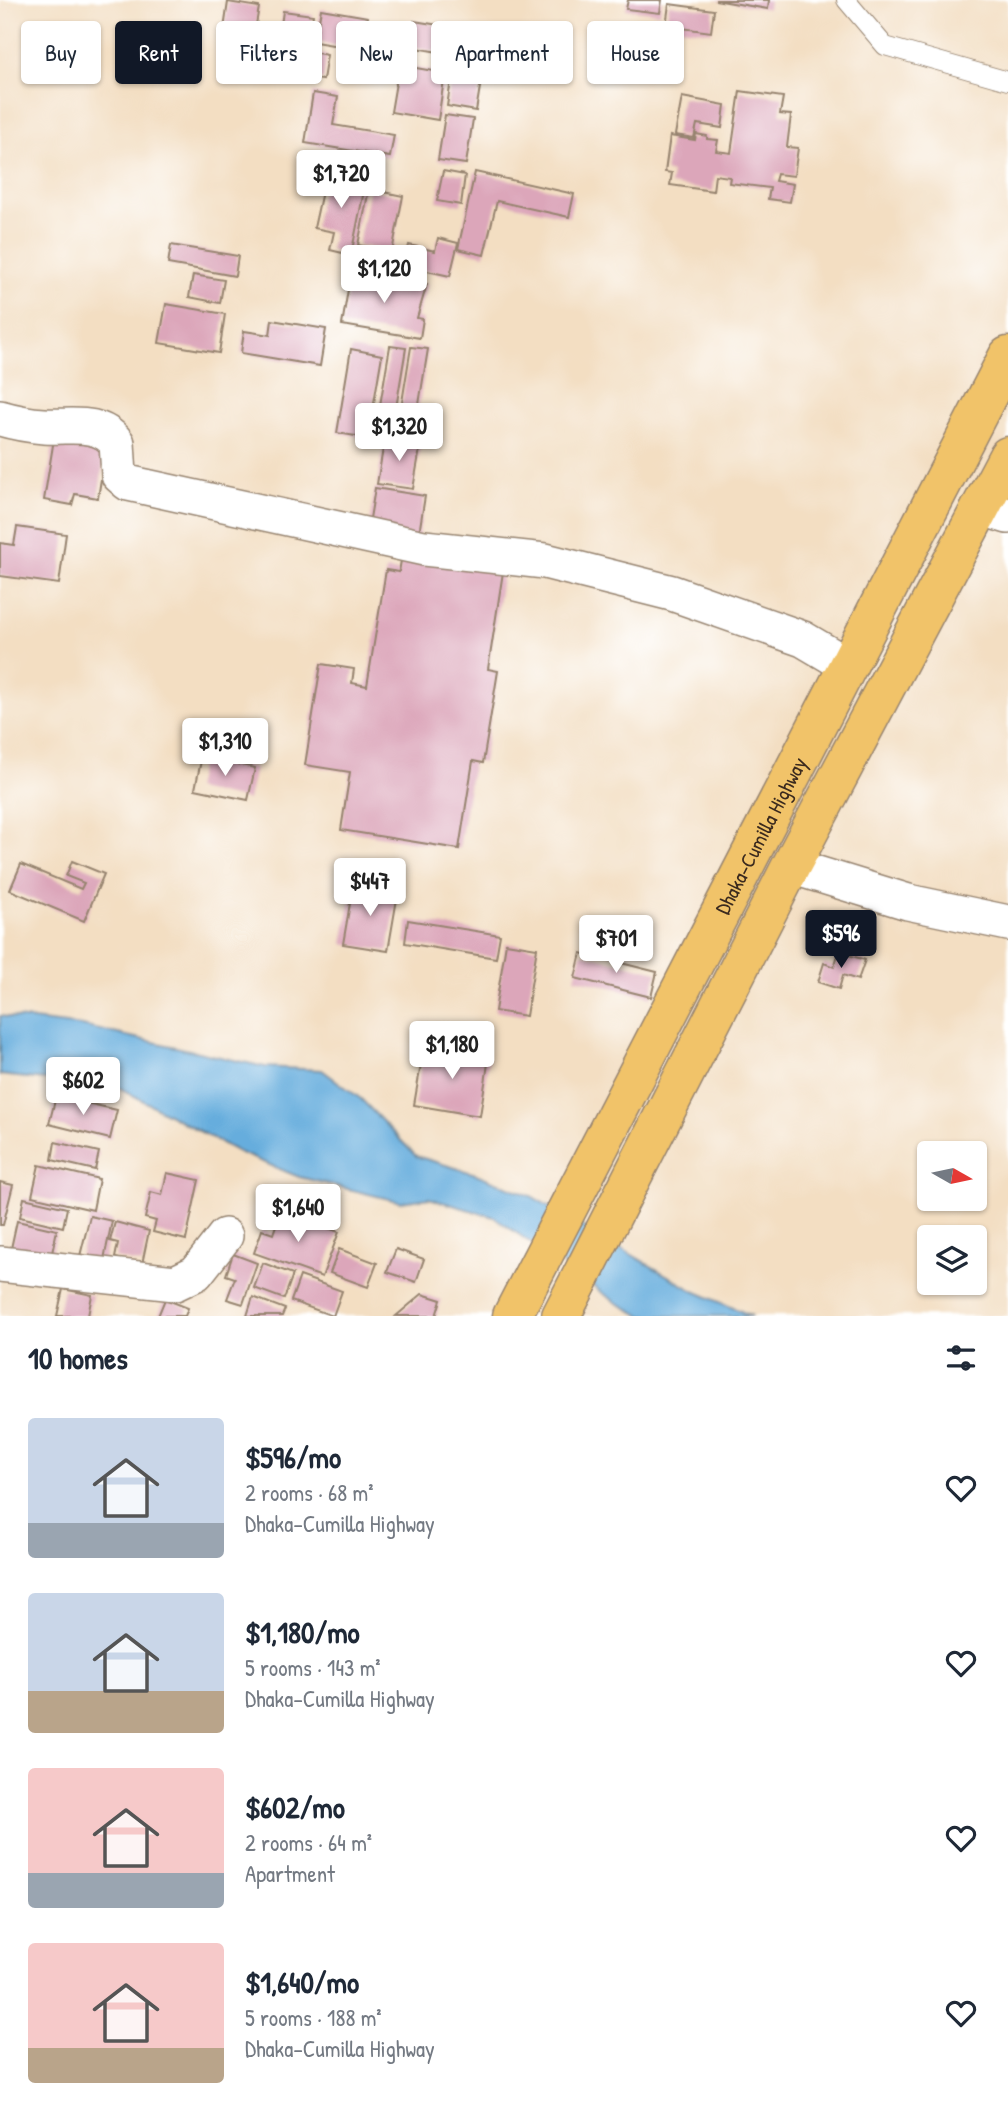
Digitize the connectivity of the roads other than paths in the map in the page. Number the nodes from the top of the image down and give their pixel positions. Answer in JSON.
{"nodes":[{"id":1,"x":846,"y":0,"type":"edge"},
{"id":2,"x":1008,"y":82,"type":"edge"},
{"id":3,"x":1008,"y":356,"type":"edge"},
{"id":4,"x":0,"y":418,"type":"edge"},
{"id":5,"x":1008,"y":456,"type":"edge"},
{"id":6,"x":995,"y":512,"type":"edge"},
{"id":7,"x":847,"y":665,"type":"junction"},
{"id":8,"x":791,"y":866,"type":"junction"},
{"id":9,"x":1008,"y":923,"type":"edge"},
{"id":10,"x":225,"y":1236,"type":"dead end"},
{"id":11,"x":0,"y":1264,"type":"edge"},
{"id":12,"x":520,"y":1301,"type":"edge"},
{"id":13,"x":564,"y":1310,"type":"edge"}],
"edges":[{"from":1,"to":2,"type":"lane"},
{"from":3,"to":7,"type":"highway","name":"Dhaka–Cumilla Highway"},
{"from":4,"to":7,"type":"street"},
{"from":5,"to":6,"type":"highway","name":"Dhaka–Cumilla Highway"},
{"from":6,"to":8,"type":"highway","name":"Dhaka–Cumilla Highway"},
{"from":7,"to":12,"type":"highway","name":"Dhaka–Cumilla Highway"},
{"from":8,"to":9,"type":"street"},
{"from":8,"to":13,"type":"highway","name":"Dhaka–Cumilla Highway"},
{"from":10,"to":11,"type":"street"}]}
